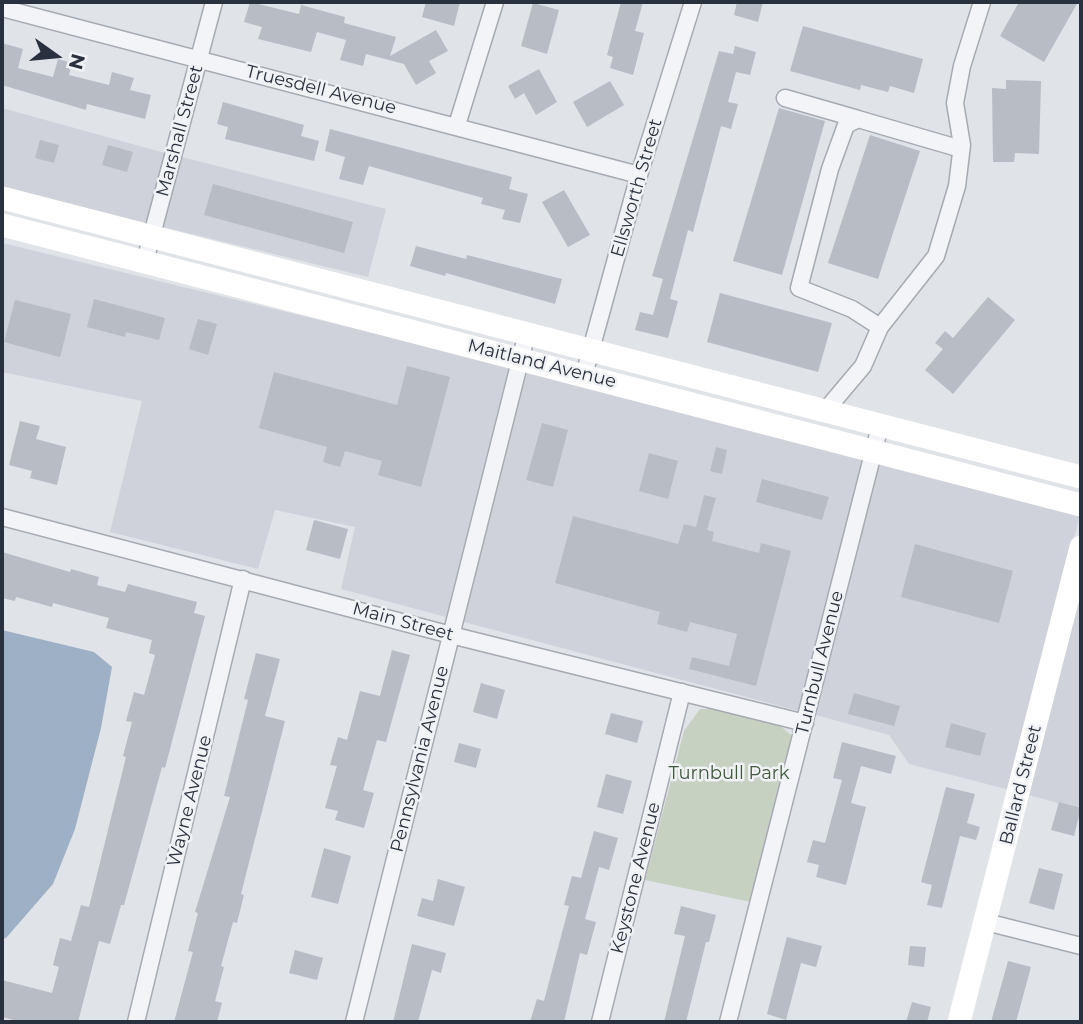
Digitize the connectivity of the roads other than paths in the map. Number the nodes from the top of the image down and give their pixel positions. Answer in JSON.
{"nodes":[{"id":1,"x":214,"y":2,"type":"edge"},
{"id":2,"x":495,"y":2,"type":"edge"},
{"id":3,"x":694,"y":2,"type":"edge"},
{"id":4,"x":982,"y":2,"type":"edge"},
{"id":5,"x":13,"y":7,"type":"edge"},
{"id":6,"x":200,"y":58,"type":"junction"},
{"id":7,"x":785,"y":98,"type":"dead end"},
{"id":8,"x":858,"y":119,"type":"junction"},
{"id":9,"x":457,"y":125,"type":"junction"},
{"id":10,"x":961,"y":149,"type":"junction"},
{"id":11,"x":639,"y":175,"type":"junction"},
{"id":12,"x":2,"y":198,"type":"edge"},
{"id":13,"x":2,"y":225,"type":"edge"},
{"id":14,"x":152,"y":235,"type":"junction"},
{"id":15,"x":145,"y":261,"type":"junction"},
{"id":16,"x":880,"y":327,"type":"junction"},
{"id":17,"x":527,"y":333,"type":"junction"},
{"id":18,"x":590,"y":350,"type":"junction"},
{"id":19,"x":520,"y":358,"type":"junction"},
{"id":20,"x":583,"y":374,"type":"junction"},
{"id":21,"x":825,"y":411,"type":"junction"},
{"id":22,"x":880,"y":426,"type":"junction"},
{"id":23,"x":874,"y":450,"type":"junction"},
{"id":24,"x":1081,"y":477,"type":"edge"},
{"id":25,"x":1081,"y":505,"type":"edge"},
{"id":26,"x":2,"y":517,"type":"edge"},
{"id":27,"x":1081,"y":547,"type":"edge"},
{"id":28,"x":243,"y":579,"type":"junction"},
{"id":29,"x":451,"y":635,"type":"junction"},
{"id":30,"x":682,"y":692,"type":"junction"},
{"id":31,"x":805,"y":723,"type":"junction"},
{"id":32,"x":986,"y":922,"type":"junction"},
{"id":33,"x":1081,"y":946,"type":"edge"},
{"id":34,"x":136,"y":1022,"type":"edge"},
{"id":35,"x":354,"y":1022,"type":"edge"},
{"id":36,"x":600,"y":1022,"type":"edge"},
{"id":37,"x":728,"y":1022,"type":"edge"},
{"id":38,"x":959,"y":1022,"type":"edge"}],
"edges":[{"from":1,"to":6,"type":"street","name":"Marshall Street"},
{"from":2,"to":9,"type":"street"},
{"from":3,"to":11,"type":"street","name":"Ellsworth Street"},
{"from":4,"to":10,"type":"street"},
{"from":5,"to":6,"type":"street","name":"Truesdell Avenue"},
{"from":6,"to":9,"type":"street","name":"Truesdell Avenue"},
{"from":6,"to":14,"type":"street","name":"Marshall Street"},
{"from":7,"to":8,"type":"street"},
{"from":8,"to":10,"type":"street"},
{"from":8,"to":16,"type":"street"},
{"from":9,"to":11,"type":"street","name":"Truesdell Avenue"},
{"from":10,"to":16,"type":"street"},
{"from":11,"to":18,"type":"street","name":"Ellsworth Street"},
{"from":12,"to":14,"type":"main road","name":"Maitland Avenue"},
{"from":13,"to":15,"type":"main road","name":"Maitland Avenue"},
{"from":14,"to":15,"type":"street","name":"Marshall Street"},
{"from":14,"to":17,"type":"main road","name":"Maitland Avenue"},
{"from":15,"to":19,"type":"main road","name":"Maitland Avenue"},
{"from":16,"to":21,"type":"street"},
{"from":17,"to":18,"type":"main road","name":"Maitland Avenue"},
{"from":17,"to":19,"type":"street","name":"Pennsylvania Avenue"},
{"from":18,"to":20,"type":"street","name":"Ellsworth Street"},
{"from":18,"to":21,"type":"main road","name":"Maitland Avenue"},
{"from":19,"to":20,"type":"main road","name":"Maitland Avenue"},
{"from":19,"to":29,"type":"street","name":"Pennsylvania Avenue"},
{"from":20,"to":23,"type":"main road","name":"Maitland Avenue"},
{"from":21,"to":22,"type":"main road","name":"Maitland Avenue"},
{"from":22,"to":23,"type":"street","name":"Turnbull Avenue"},
{"from":22,"to":24,"type":"main road","name":"Maitland Avenue"},
{"from":23,"to":25,"type":"main road","name":"Maitland Avenue"},
{"from":23,"to":31,"type":"street","name":"Turnbull Avenue"},
{"from":26,"to":28,"type":"street","name":"Main Street"},
{"from":27,"to":32,"type":"main road","name":"Ballard Street"},
{"from":28,"to":29,"type":"street","name":"Main Street"},
{"from":28,"to":34,"type":"street","name":"Wayne Avenue"},
{"from":29,"to":30,"type":"street","name":"Main Street"},
{"from":29,"to":35,"type":"street","name":"Pennsylvania Avenue"},
{"from":30,"to":31,"type":"street","name":"Main Street"},
{"from":30,"to":36,"type":"street","name":"Keystone Avenue"},
{"from":31,"to":37,"type":"street","name":"Turnbull Avenue"},
{"from":32,"to":33,"type":"street"},
{"from":32,"to":38,"type":"main road","name":"Ballard Street"}]}
